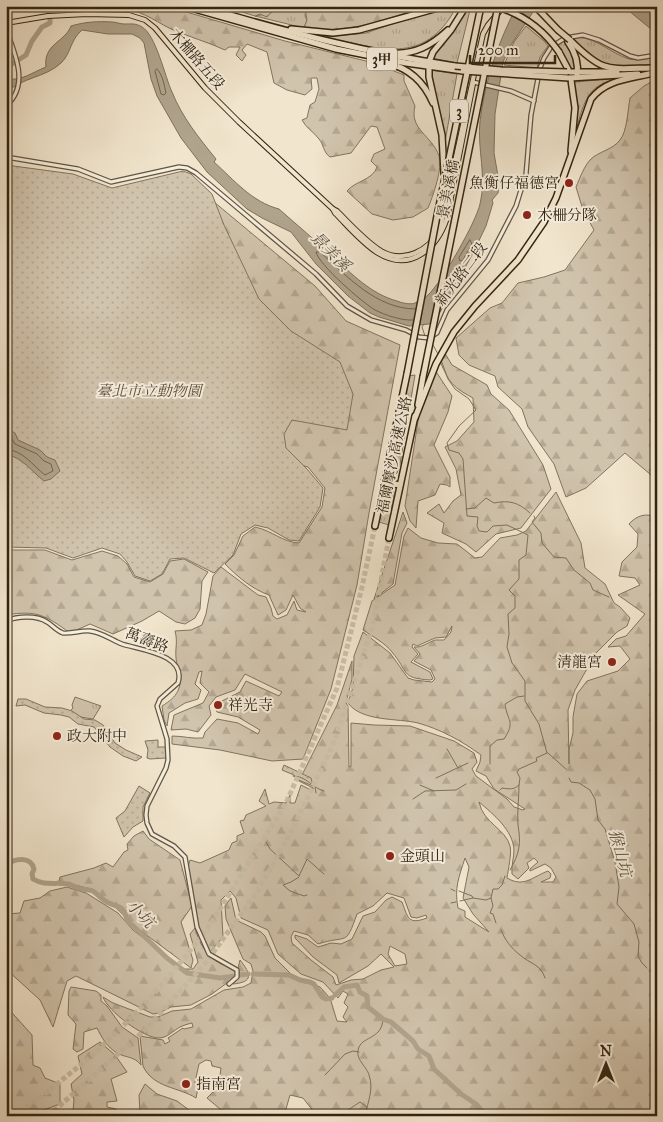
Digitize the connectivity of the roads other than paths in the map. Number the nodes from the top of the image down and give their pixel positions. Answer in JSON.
{"nodes":[{"id":1,"x":184,"y":6,"type":"edge"},
{"id":2,"x":199,"y":6,"type":"edge"},
{"id":3,"x":445,"y":6,"type":"edge"},
{"id":4,"x":466,"y":6,"type":"edge"},
{"id":5,"x":481,"y":6,"type":"edge"},
{"id":6,"x":494,"y":6,"type":"edge"},
{"id":7,"x":498,"y":6,"type":"edge"},
{"id":8,"x":504,"y":6,"type":"edge"},
{"id":9,"x":535,"y":6,"type":"edge"},
{"id":10,"x":6,"y":23,"type":"edge"},
{"id":11,"x":266,"y":25,"type":"junction"},
{"id":12,"x":450,"y":29,"type":"junction"},
{"id":13,"x":7,"y":31,"type":"edge"},
{"id":14,"x":569,"y":41,"type":"junction"},
{"id":15,"x":344,"y":45,"type":"junction"},
{"id":16,"x":336,"y":49,"type":"junction"},
{"id":17,"x":657,"y":55,"type":"edge"},
{"id":18,"x":429,"y":64,"type":"junction"},
{"id":19,"x":655,"y":70,"type":"edge"},
{"id":20,"x":568,"y":75,"type":"junction"},
{"id":21,"x":577,"y":75,"type":"junction"},
{"id":22,"x":475,"y":82,"type":"junction"},
{"id":23,"x":534,"y":101,"type":"junction"},
{"id":24,"x":6,"y":106,"type":"edge"},
{"id":25,"x":440,"y":123,"type":"junction"},
{"id":26,"x":6,"y":159,"type":"edge"},
{"id":27,"x":566,"y":169,"type":"junction"},
{"id":28,"x":437,"y":216,"type":"junction"},
{"id":29,"x":406,"y":374,"type":"joint"},
{"id":30,"x":423,"y":377,"type":"joint"},
{"id":31,"x":415,"y":418,"type":"junction"},
{"id":32,"x":384,"y":482,"type":"junction"},
{"id":33,"x":400,"y":485,"type":"junction"},
{"id":34,"x":375,"y":526,"type":"tunnel mouth"},
{"id":35,"x":389,"y":538,"type":"tunnel mouth"},
{"id":36,"x":6,"y":621,"type":"edge"},
{"id":37,"x":229,"y":984,"type":"dead end"}],
"edges":[{"from":1,"to":16,"type":"highway","number":"3甲"},
{"from":2,"to":11,"type":"highway","number":"3甲"},
{"from":3,"to":11,"type":"highway"},
{"from":4,"to":12,"type":"highway"},
{"from":5,"to":28,"type":"highway","name":"景美溪橋","number":"3","bridge":true},
{"from":6,"to":20,"type":"highway","bridge":true},
{"from":7,"to":30,"type":"highway","name":"景美溪橋","number":"3","bridge":true},
{"from":8,"to":22,"type":"main road","name":"木柵路五段"},
{"from":9,"to":14,"type":"highway","bridge":true},
{"from":10,"to":22,"type":"main road","name":"木柵路五段"},
{"from":11,"to":15,"type":"highway","number":"3甲"},
{"from":12,"to":15,"type":"highway"},
{"from":12,"to":18,"type":"highway"},
{"from":13,"to":24,"type":"street"},
{"from":14,"to":19,"type":"highway"},
{"from":14,"to":21,"type":"highway"},
{"from":15,"to":18,"type":"highway","number":"3甲"},
{"from":16,"to":18,"type":"highway","number":"3甲"},
{"from":16,"to":25,"type":"highway"},
{"from":17,"to":23,"type":"street","name":"新光路二段"},
{"from":18,"to":20,"type":"highway","number":"3甲","bridge":true},
{"from":18,"to":20,"type":"highway","number":"3甲","bridge":true},
{"from":18,"to":25,"type":"highway"},
{"from":19,"to":21,"type":"highway","number":"3甲"},
{"from":19,"to":27,"type":"highway"},
{"from":20,"to":21,"type":"highway","number":"3甲"},
{"from":20,"to":27,"type":"highway"},
{"from":22,"to":23,"type":"street"},
{"from":23,"to":26,"type":"street","name":"新光路二段","bridge":true},
{"from":25,"to":28,"type":"highway","bridge":true},
{"from":27,"to":31,"type":"highway"},
{"from":28,"to":29,"type":"highway","name":"景美溪橋","number":"3","bridge":true},
{"from":29,"to":32,"type":"highway","name":"福爾摩沙高速公路","number":"3"},
{"from":30,"to":31,"type":"highway","name":"福爾摩沙高速公路","number":"3"},
{"from":31,"to":33,"type":"highway","name":"福爾摩沙高速公路","number":"3"},
{"from":32,"to":33,"type":"highway"},
{"from":32,"to":34,"type":"highway","name":"福爾摩沙高速公路","number":"3"},
{"from":33,"to":35,"type":"highway","name":"福爾摩沙高速公路","number":"3"},
{"from":36,"to":37,"type":"street","name":"萬壽路"}]}
